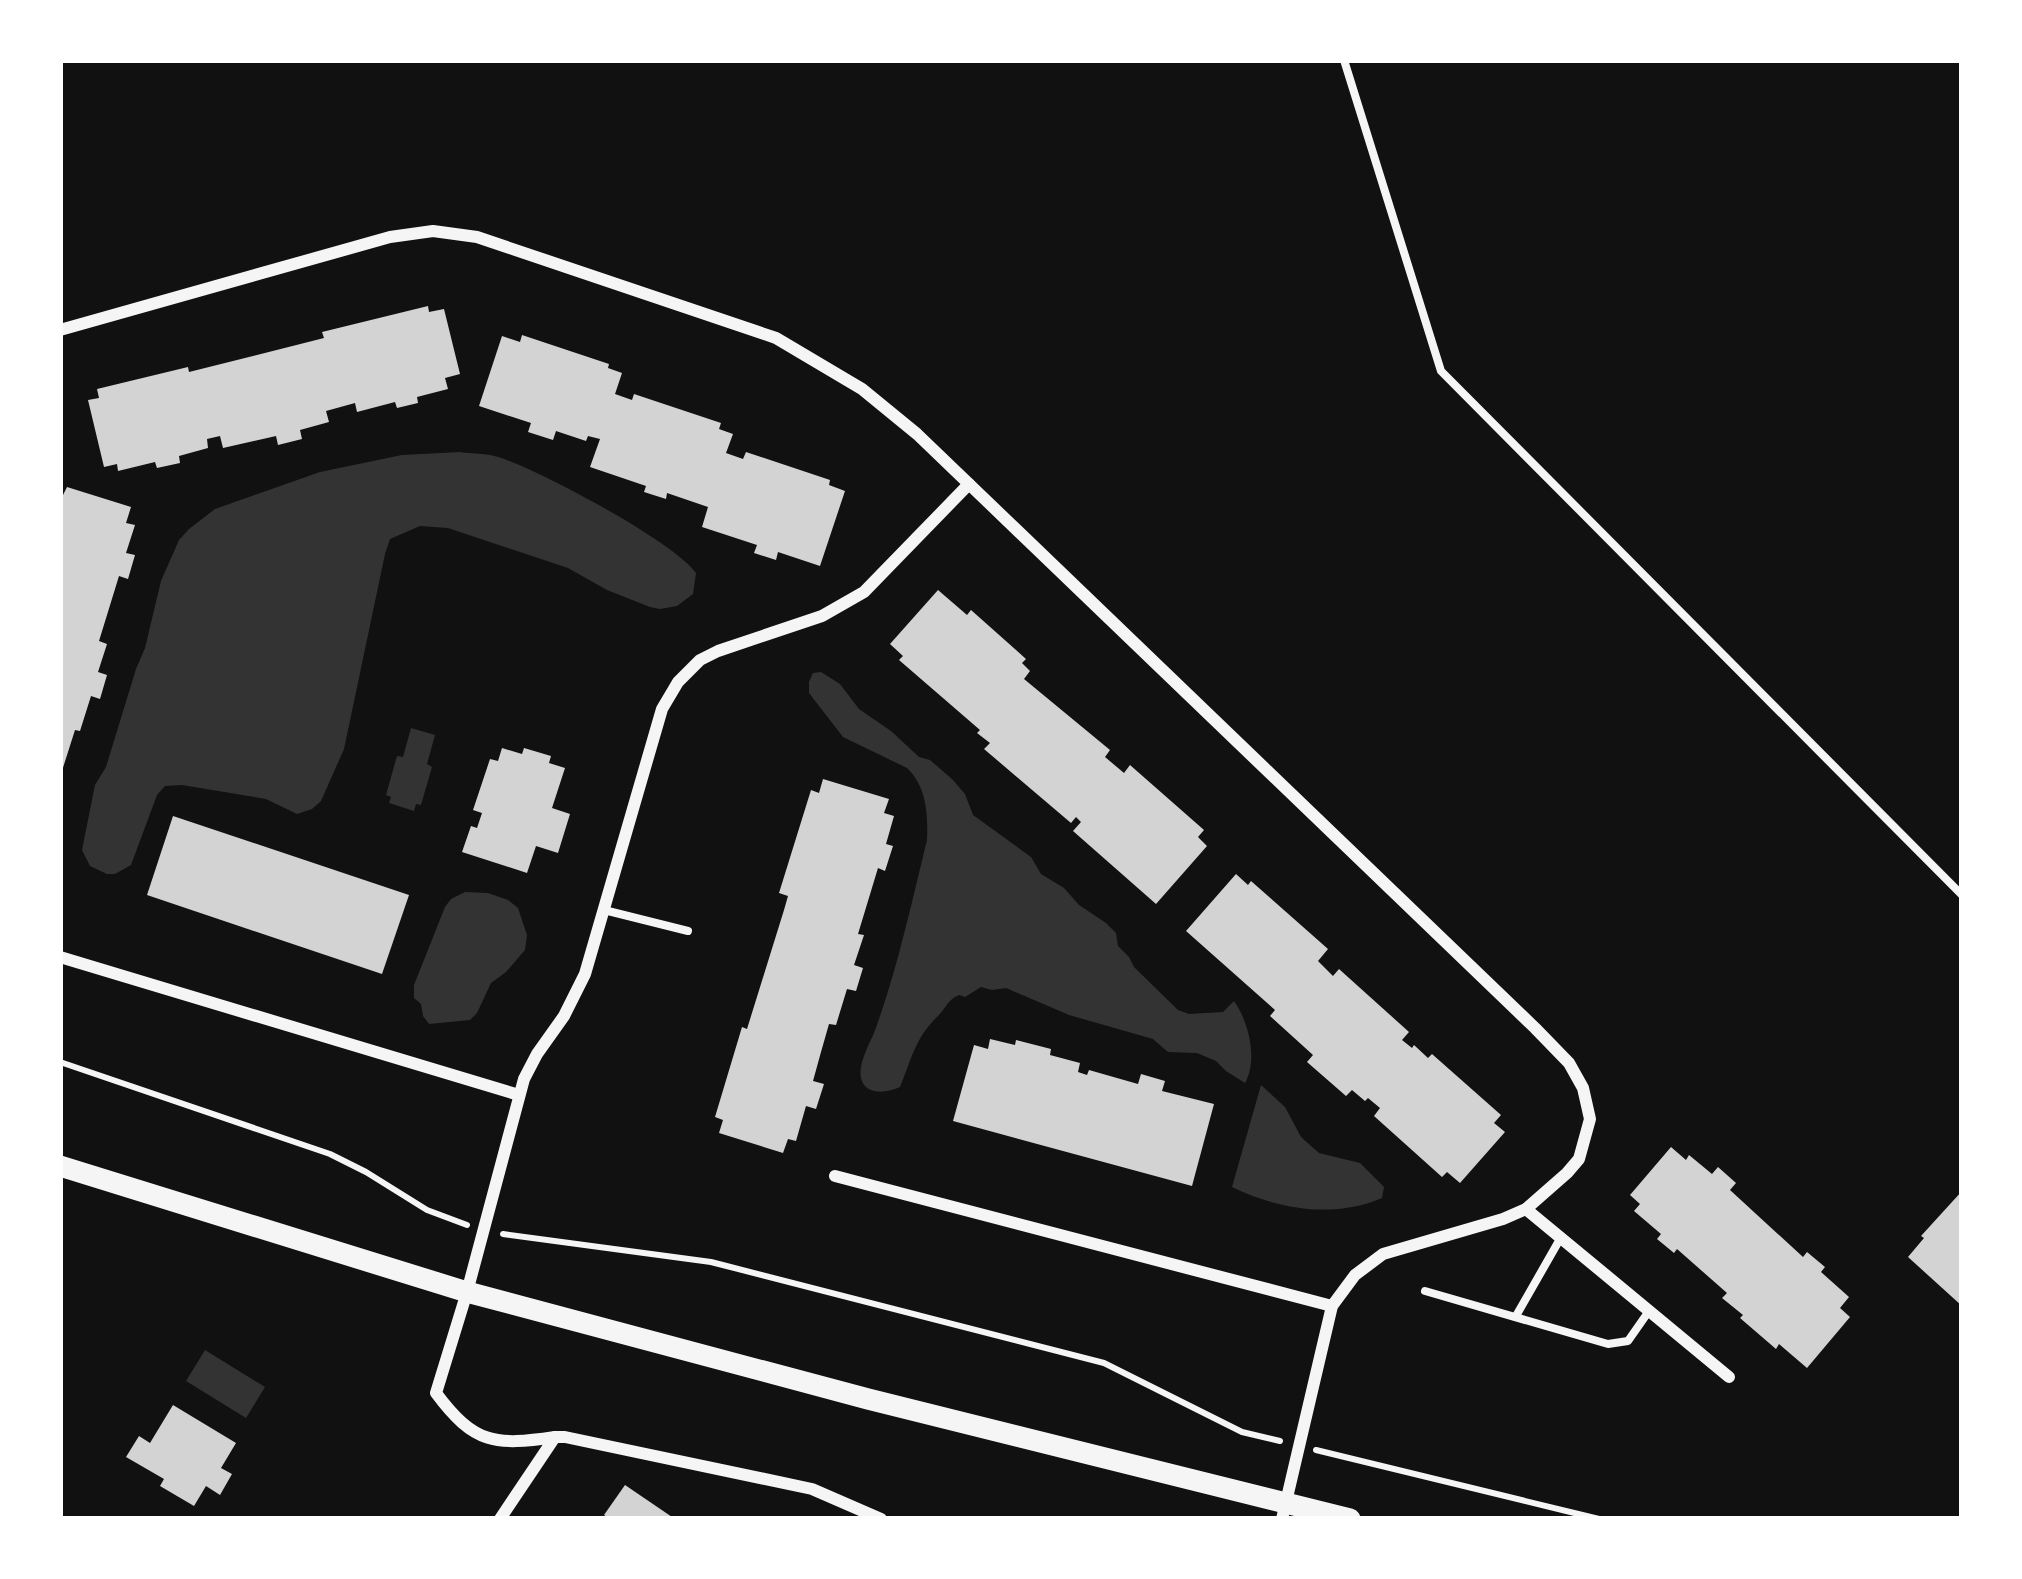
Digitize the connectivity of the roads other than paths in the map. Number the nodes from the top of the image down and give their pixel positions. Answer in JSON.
{"nodes":[{"id":1,"x":1344,"y":60,"type":"edge"},
{"id":2,"x":60,"y":331,"type":"edge"},
{"id":3,"x":969,"y":484,"type":"junction"},
{"id":4,"x":1962,"y":895,"type":"edge"},
{"id":5,"x":604,"y":910,"type":"junction"},
{"id":6,"x":688,"y":932,"type":"dead end"},
{"id":7,"x":60,"y":957,"type":"edge"},
{"id":8,"x":518,"y":1095,"type":"junction"},
{"id":9,"x":60,"y":1166,"type":"edge"},
{"id":10,"x":836,"y":1177,"type":"dead end"},
{"id":11,"x":1526,"y":1209,"type":"junction"},
{"id":12,"x":1561,"y":1238,"type":"junction"},
{"id":13,"x":1425,"y":1291,"type":"dead end"},
{"id":14,"x":467,"y":1292,"type":"junction"},
{"id":15,"x":1332,"y":1306,"type":"junction"},
{"id":16,"x":1649,"y":1311,"type":"junction"},
{"id":17,"x":1516,"y":1316,"type":"junction"},
{"id":18,"x":1729,"y":1377,"type":"dead end"},
{"id":19,"x":555,"y":1437,"type":"junction"},
{"id":20,"x":1284,"y":1511,"type":"edge"},
{"id":21,"x":500,"y":1519,"type":"edge"},
{"id":22,"x":881,"y":1519,"type":"edge"},
{"id":23,"x":1350,"y":1519,"type":"edge"}],
"edges":[{"from":1,"to":4,"type":"lane"},
{"from":2,"to":3,"type":"street"},
{"from":3,"to":5,"type":"street"},
{"from":3,"to":11,"type":"street"},
{"from":5,"to":6,"type":"lane"},
{"from":5,"to":8,"type":"street"},
{"from":7,"to":8,"type":"street"},
{"from":8,"to":14,"type":"street"},
{"from":9,"to":14,"type":"main road"},
{"from":10,"to":15,"type":"street"},
{"from":11,"to":12,"type":"street"},
{"from":11,"to":15,"type":"street"},
{"from":12,"to":16,"type":"street"},
{"from":12,"to":17,"type":"lane"},
{"from":13,"to":17,"type":"lane"},
{"from":14,"to":19,"type":"street"},
{"from":14,"to":20,"type":"main road"},
{"from":15,"to":20,"type":"street"},
{"from":16,"to":17,"type":"lane"},
{"from":16,"to":18,"type":"street"},
{"from":19,"to":21,"type":"street"},
{"from":19,"to":22,"type":"street"},
{"from":20,"to":23,"type":"main road"}]}
